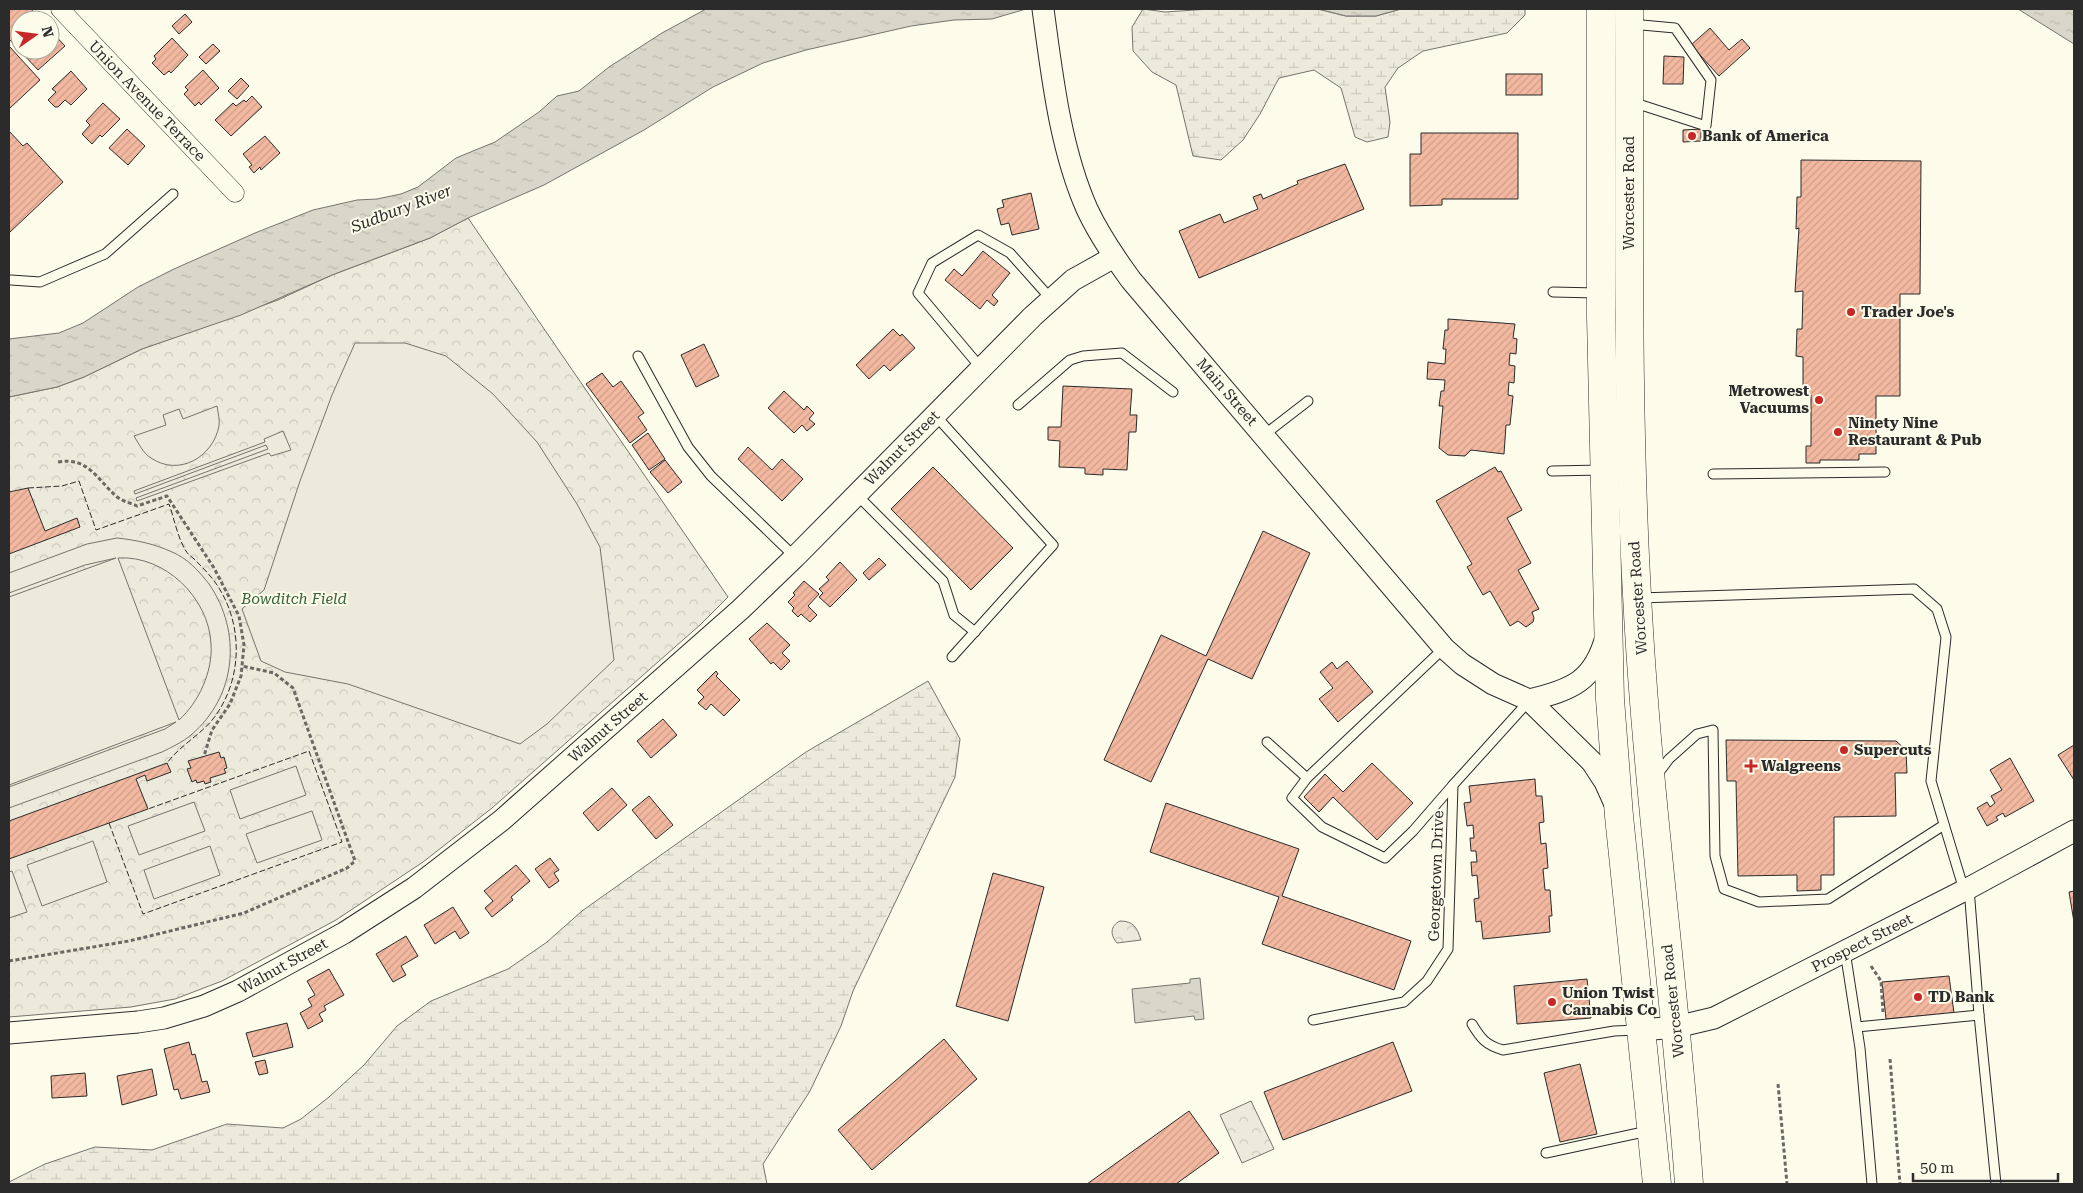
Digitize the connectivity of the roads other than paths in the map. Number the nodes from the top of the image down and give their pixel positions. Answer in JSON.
{"nodes":[{"id":1,"x":60,"y":9,"type":"edge"},
{"id":2,"x":1043,"y":9,"type":"edge"},
{"id":3,"x":1601,"y":11,"type":"edge"},
{"id":4,"x":1629,"y":16,"type":"edge"},
{"id":5,"x":1629,"y":101,"type":"junction"},
{"id":6,"x":235,"y":193,"type":"dead end"},
{"id":7,"x":173,"y":194,"type":"dead end"},
{"id":8,"x":1114,"y":257,"type":"junction"},
{"id":9,"x":10,"y":279,"type":"edge"},
{"id":10,"x":1552,"y":292,"type":"dead end"},
{"id":11,"x":1601,"y":294,"type":"junction"},
{"id":12,"x":1051,"y":299,"type":"junction"},
{"id":13,"x":638,"y":356,"type":"dead end"},
{"id":14,"x":981,"y":368,"type":"junction"},
{"id":15,"x":1173,"y":392,"type":"dead end"},
{"id":16,"x":1308,"y":401,"type":"dead end"},
{"id":17,"x":1018,"y":405,"type":"dead end"},
{"id":18,"x":935,"y":415,"type":"junction"},
{"id":19,"x":1264,"y":435,"type":"junction"},
{"id":20,"x":1604,"y":470,"type":"junction"},
{"id":21,"x":1552,"y":471,"type":"dead end"},
{"id":22,"x":1885,"y":472,"type":"dead end"},
{"id":23,"x":1712,"y":474,"type":"dead end"},
{"id":24,"x":857,"y":494,"type":"junction"},
{"id":25,"x":795,"y":557,"type":"junction"},
{"id":26,"x":1637,"y":598,"type":"junction"},
{"id":27,"x":975,"y":632,"type":"junction"},
{"id":28,"x":1607,"y":632,"type":"junction"},
{"id":29,"x":1444,"y":648,"type":"junction"},
{"id":30,"x":952,"y":657,"type":"dead end"},
{"id":31,"x":1529,"y":700,"type":"junction"},
{"id":32,"x":1267,"y":742,"type":"dead end"},
{"id":33,"x":1308,"y":778,"type":"junction"},
{"id":34,"x":1652,"y":781,"type":"junction"},
{"id":35,"x":1453,"y":785,"type":"junction"},
{"id":36,"x":1619,"y":816,"type":"junction"},
{"id":37,"x":1944,"y":825,"type":"junction"},
{"id":38,"x":2074,"y":831,"type":"edge"},
{"id":39,"x":1967,"y":889,"type":"junction"},
{"id":40,"x":1846,"y":951,"type":"junction"},
{"id":41,"x":1979,"y":1015,"type":"junction"},
{"id":42,"x":1313,"y":1020,"type":"dead end"},
{"id":43,"x":1472,"y":1024,"type":"dead end"},
{"id":44,"x":1676,"y":1027,"type":"junction"},
{"id":45,"x":1857,"y":1027,"type":"junction"},
{"id":46,"x":1641,"y":1030,"type":"junction"},
{"id":47,"x":9,"y":1033,"type":"edge"},
{"id":48,"x":1650,"y":1130,"type":"junction"},
{"id":49,"x":1546,"y":1153,"type":"dead end"},
{"id":50,"x":1657,"y":1184,"type":"edge"},
{"id":51,"x":1688,"y":1184,"type":"edge"},
{"id":52,"x":1872,"y":1184,"type":"edge"},
{"id":53,"x":1996,"y":1184,"type":"edge"}],
"edges":[{"from":1,"to":6,"type":"street","name":"Union Avenue Terrace"},
{"from":2,"to":8,"type":"street","name":"Main Street"},
{"from":3,"to":11,"type":"highway","name":"Worcester Road"},
{"from":4,"to":5,"type":"highway","name":"Worcester Road"},
{"from":4,"to":5,"type":"lane"},
{"from":5,"to":26,"type":"highway","name":"Worcester Road"},
{"from":7,"to":9,"type":"lane"},
{"from":8,"to":12,"type":"street","name":"Walnut Street"},
{"from":8,"to":19,"type":"street","name":"Main Street"},
{"from":10,"to":11,"type":"lane"},
{"from":11,"to":20,"type":"highway","name":"Worcester Road"},
{"from":12,"to":14,"type":"street","name":"Walnut Street"},
{"from":12,"to":14,"type":"lane"},
{"from":13,"to":25,"type":"lane"},
{"from":14,"to":18,"type":"street","name":"Walnut Street"},
{"from":15,"to":17,"type":"lane"},
{"from":16,"to":19,"type":"lane"},
{"from":18,"to":24,"type":"street","name":"Walnut Street"},
{"from":18,"to":27,"type":"lane"},
{"from":19,"to":29,"type":"street","name":"Main Street"},
{"from":20,"to":21,"type":"lane"},
{"from":20,"to":28,"type":"highway","name":"Worcester Road"},
{"from":22,"to":23,"type":"lane"},
{"from":24,"to":25,"type":"street","name":"Walnut Street"},
{"from":24,"to":27,"type":"lane"},
{"from":25,"to":47,"type":"street","name":"Walnut Street"},
{"from":26,"to":34,"type":"highway","name":"Worcester Road"},
{"from":26,"to":37,"type":"lane"},
{"from":27,"to":30,"type":"lane"},
{"from":28,"to":31,"type":"street"},
{"from":28,"to":36,"type":"highway","name":"Worcester Road"},
{"from":29,"to":31,"type":"street","name":"Main Street"},
{"from":29,"to":33,"type":"lane"},
{"from":31,"to":35,"type":"lane"},
{"from":31,"to":36,"type":"street","name":"Main Street"},
{"from":32,"to":33,"type":"lane"},
{"from":33,"to":35,"type":"lane"},
{"from":34,"to":37,"type":"lane"},
{"from":34,"to":44,"type":"highway","name":"Worcester Road"},
{"from":35,"to":42,"type":"lane","name":"Georgetown Drive"},
{"from":36,"to":46,"type":"highway","name":"Worcester Road"},
{"from":37,"to":39,"type":"lane"},
{"from":38,"to":39,"type":"street","name":"Prospect Street"},
{"from":39,"to":40,"type":"street","name":"Prospect Street"},
{"from":39,"to":41,"type":"lane"},
{"from":40,"to":44,"type":"street","name":"Prospect Street"},
{"from":40,"to":45,"type":"lane"},
{"from":41,"to":45,"type":"lane"},
{"from":41,"to":53,"type":"lane"},
{"from":43,"to":46,"type":"lane"},
{"from":44,"to":46,"type":"street","name":"Prospect Street"},
{"from":44,"to":51,"type":"highway","name":"Worcester Road"},
{"from":45,"to":52,"type":"lane"},
{"from":46,"to":48,"type":"highway","name":"Worcester Road"},
{"from":48,"to":49,"type":"lane"},
{"from":48,"to":50,"type":"highway","name":"Worcester Road"}]}
